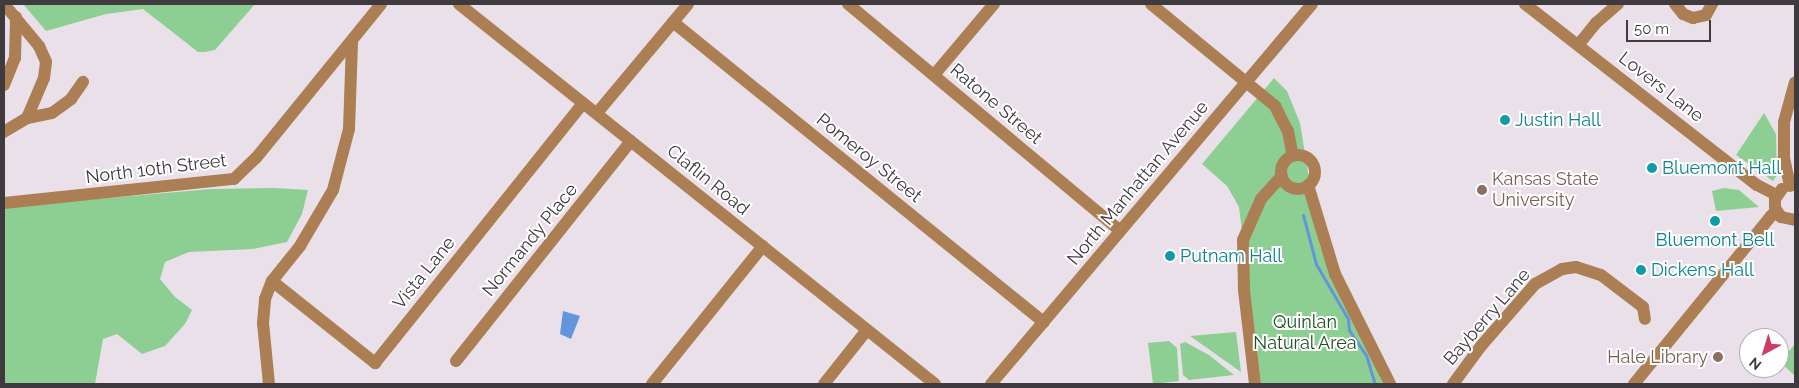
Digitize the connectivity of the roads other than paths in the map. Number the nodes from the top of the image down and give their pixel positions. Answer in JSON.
{"nodes":[{"id":1,"x":4,"y":4,"type":"edge"},
{"id":2,"x":381,"y":4,"type":"edge"},
{"id":3,"x":459,"y":4,"type":"edge"},
{"id":4,"x":688,"y":4,"type":"edge"},
{"id":5,"x":848,"y":4,"type":"edge"},
{"id":6,"x":994,"y":4,"type":"edge"},
{"id":7,"x":1151,"y":4,"type":"edge"},
{"id":8,"x":1312,"y":4,"type":"edge"},
{"id":9,"x":1525,"y":4,"type":"edge"},
{"id":10,"x":1618,"y":4,"type":"edge"},
{"id":11,"x":1675,"y":4,"type":"edge"},
{"id":12,"x":1712,"y":4,"type":"edge"},
{"id":13,"x":16,"y":17,"type":"junction"},
{"id":14,"x":673,"y":22,"type":"junction"},
{"id":15,"x":352,"y":40,"type":"junction"},
{"id":16,"x":1579,"y":44,"type":"junction"},
{"id":17,"x":934,"y":76,"type":"junction"},
{"id":18,"x":84,"y":82,"type":"dead end"},
{"id":19,"x":1246,"y":82,"type":"junction"},
{"id":20,"x":1795,"y":82,"type":"edge"},
{"id":21,"x":4,"y":85,"type":"edge"},
{"id":22,"x":583,"y":103,"type":"junction"},
{"id":23,"x":597,"y":113,"type":"junction"},
{"id":24,"x":27,"y":118,"type":"junction"},
{"id":25,"x":4,"y":132,"type":"edge"},
{"id":26,"x":631,"y":141,"type":"junction"},
{"id":27,"x":1293,"y":156,"type":"junction"},
{"id":28,"x":1282,"y":176,"type":"junction"},
{"id":29,"x":1308,"y":185,"type":"junction"},
{"id":30,"x":1793,"y":186,"type":"edge"},
{"id":31,"x":1776,"y":195,"type":"junction"},
{"id":32,"x":4,"y":203,"type":"edge"},
{"id":33,"x":1777,"y":212,"type":"junction"},
{"id":34,"x":1795,"y":220,"type":"edge"},
{"id":35,"x":1120,"y":231,"type":"junction"},
{"id":36,"x":763,"y":246,"type":"junction"},
{"id":37,"x":272,"y":281,"type":"junction"},
{"id":38,"x":1645,"y":319,"type":"dead end"},
{"id":39,"x":1044,"y":322,"type":"junction"},
{"id":40,"x":867,"y":330,"type":"junction"},
{"id":41,"x":456,"y":361,"type":"dead end"},
{"id":42,"x":826,"y":382,"type":"edge"},
{"id":43,"x":269,"y":384,"type":"edge"},
{"id":44,"x":652,"y":384,"type":"edge"},
{"id":45,"x":936,"y":384,"type":"edge"},
{"id":46,"x":991,"y":384,"type":"edge"},
{"id":47,"x":1255,"y":384,"type":"edge"},
{"id":48,"x":1390,"y":384,"type":"edge"},
{"id":49,"x":1452,"y":384,"type":"edge"},
{"id":50,"x":1634,"y":384,"type":"edge"}],
"edges":[{"from":1,"to":13,"type":"street"},
{"from":2,"to":15,"type":"street","name":"North 10th Street"},
{"from":3,"to":22,"type":"street","name":"Claflin Road"},
{"from":4,"to":14,"type":"street"},
{"from":5,"to":17,"type":"street","name":"Ratone Street"},
{"from":6,"to":17,"type":"street"},
{"from":7,"to":19,"type":"street"},
{"from":8,"to":19,"type":"street","name":"North Manhattan Avenue"},
{"from":9,"to":16,"type":"street","name":"Lovers Lane"},
{"from":10,"to":16,"type":"street"},
{"from":11,"to":12,"type":"street"},
{"from":13,"to":21,"type":"street"},
{"from":13,"to":24,"type":"street"},
{"from":14,"to":23,"type":"street"},
{"from":14,"to":39,"type":"street","name":"Pomeroy Street"},
{"from":15,"to":32,"type":"street","name":"North 10th Street"},
{"from":15,"to":37,"type":"street"},
{"from":16,"to":31,"type":"street","name":"Lovers Lane"},
{"from":17,"to":35,"type":"street","name":"Ratone Street"},
{"from":18,"to":24,"type":"street"},
{"from":19,"to":27,"type":"street"},
{"from":19,"to":35,"type":"street","name":"North Manhattan Avenue"},
{"from":20,"to":30,"type":"street"},
{"from":22,"to":23,"type":"street","name":"Claflin Road"},
{"from":22,"to":37,"type":"street","name":"Vista Lane"},
{"from":23,"to":26,"type":"street","name":"Claflin Road"},
{"from":24,"to":25,"type":"street"},
{"from":26,"to":36,"type":"street","name":"Claflin Road"},
{"from":26,"to":41,"type":"street","name":"Normandy Place"},
{"from":27,"to":28,"type":"street"},
{"from":27,"to":29,"type":"street"},
{"from":28,"to":29,"type":"street"},
{"from":28,"to":47,"type":"street"},
{"from":29,"to":48,"type":"street"},
{"from":30,"to":31,"type":"street"},
{"from":31,"to":33,"type":"street"},
{"from":33,"to":34,"type":"street"},
{"from":33,"to":50,"type":"street"},
{"from":35,"to":39,"type":"street","name":"North Manhattan Avenue"},
{"from":36,"to":40,"type":"street","name":"Claflin Road"},
{"from":36,"to":44,"type":"street"},
{"from":37,"to":43,"type":"street"},
{"from":38,"to":49,"type":"street","name":"Bayberry Lane"},
{"from":39,"to":46,"type":"street","name":"North Manhattan Avenue"},
{"from":40,"to":42,"type":"street"},
{"from":40,"to":45,"type":"street","name":"Claflin Road"}]}
